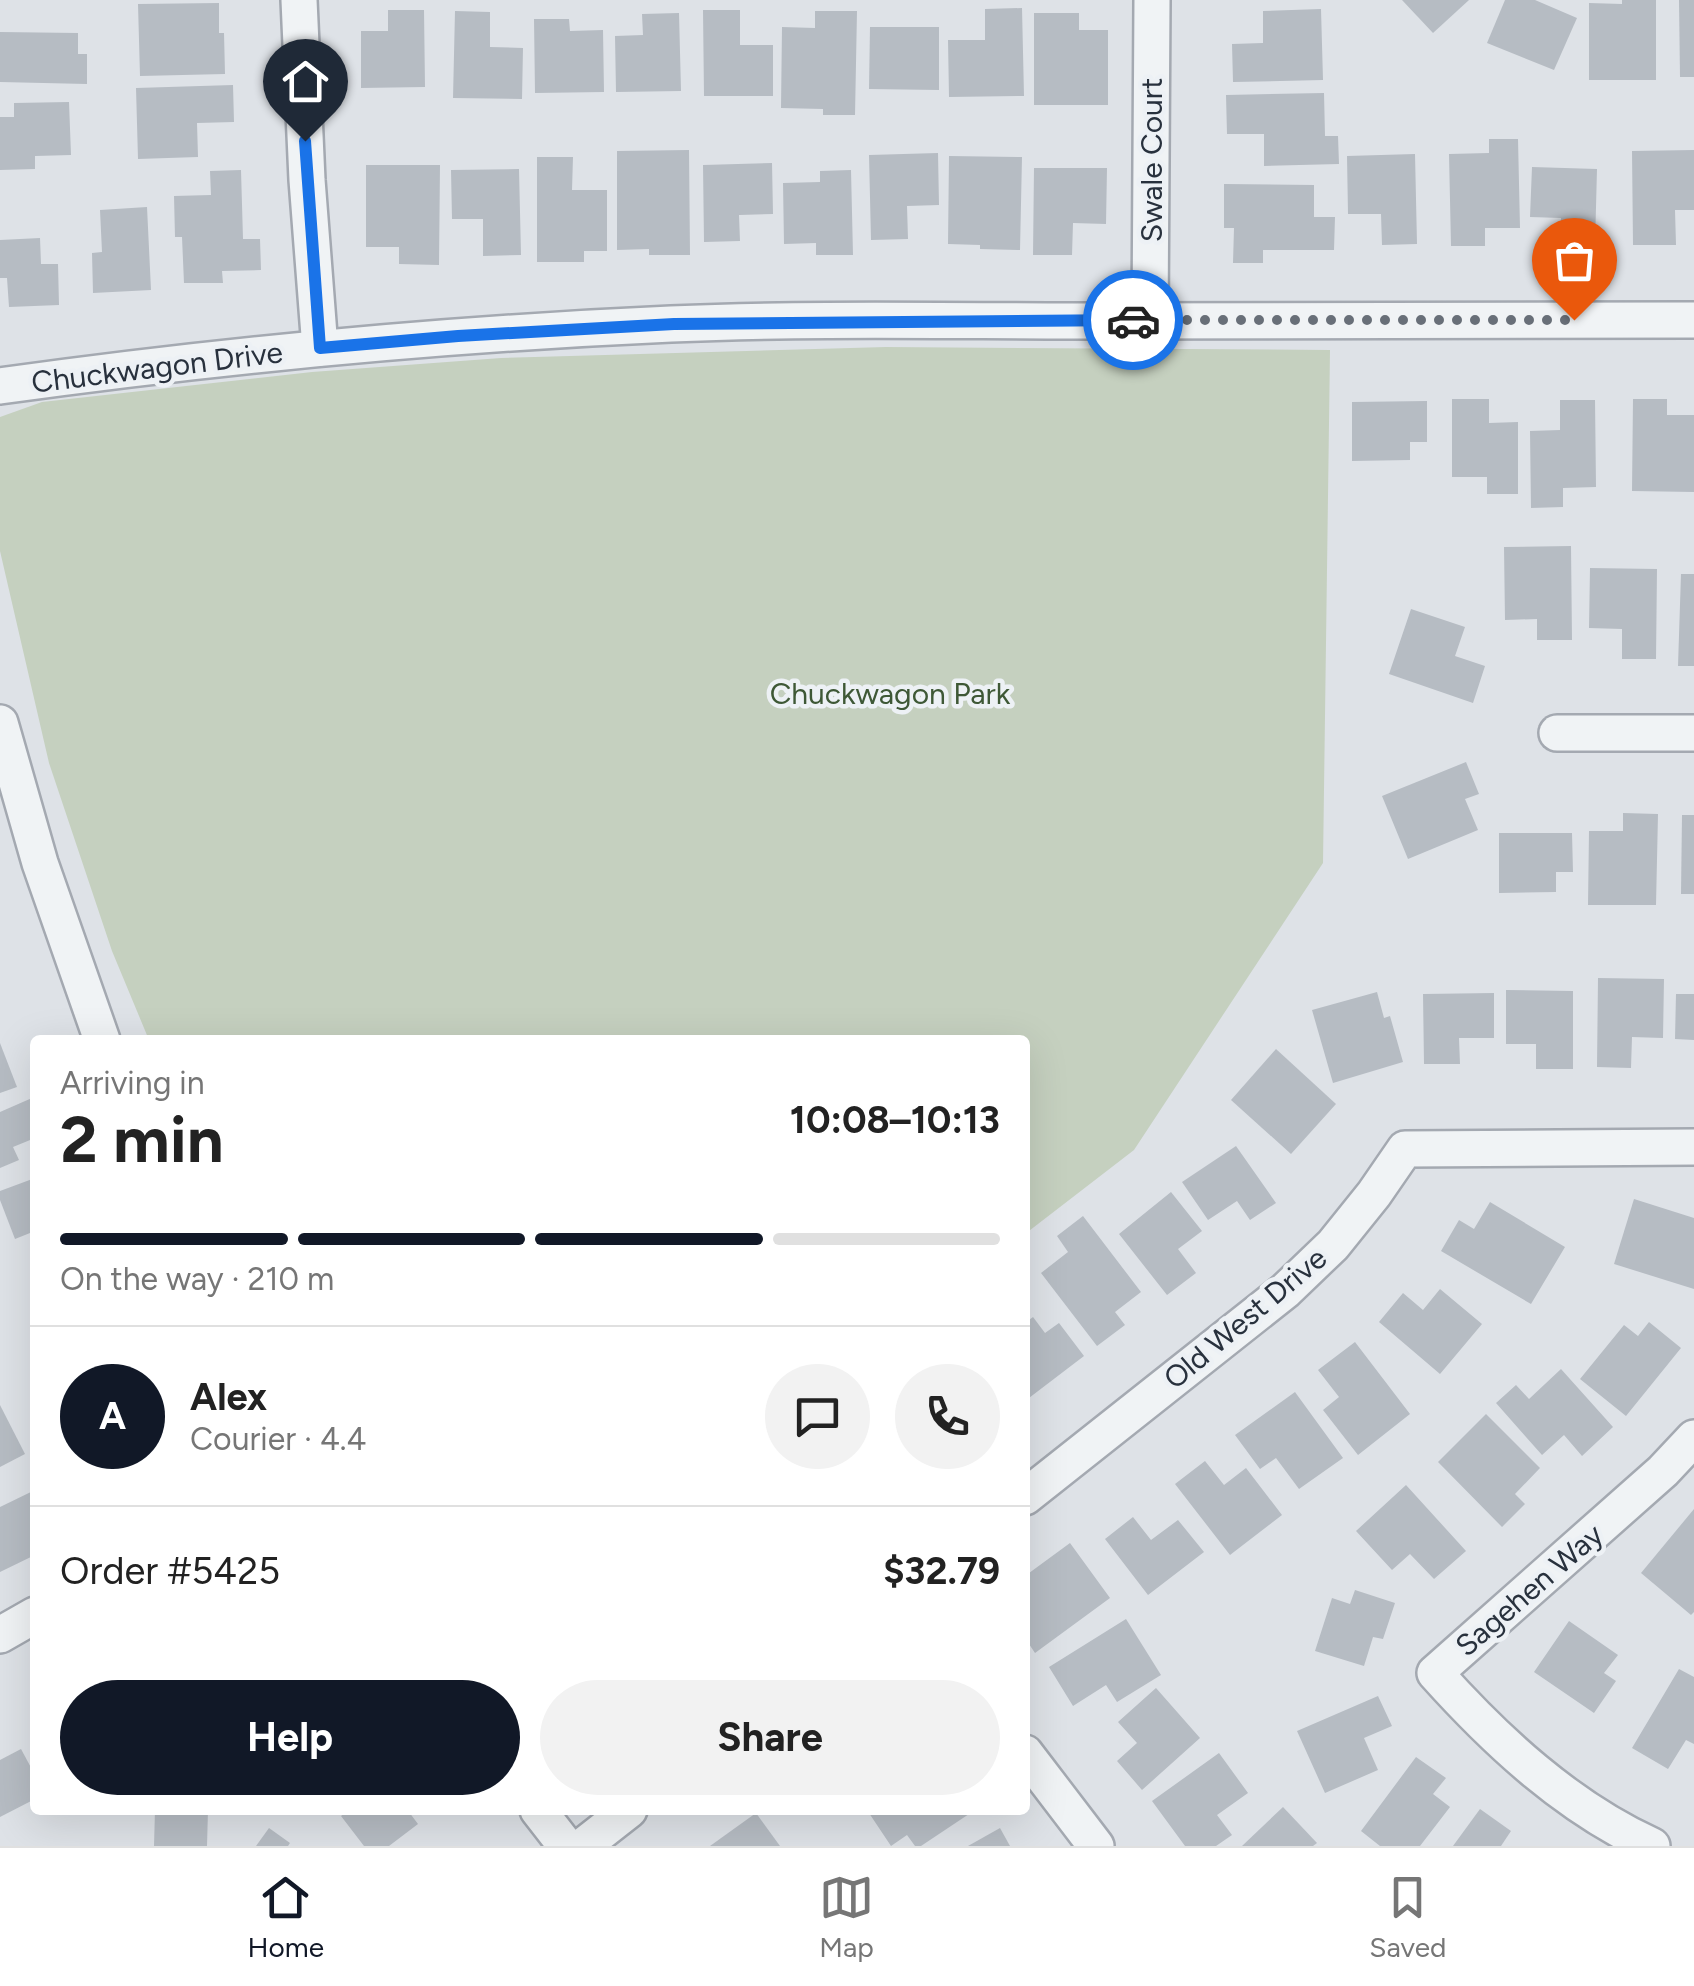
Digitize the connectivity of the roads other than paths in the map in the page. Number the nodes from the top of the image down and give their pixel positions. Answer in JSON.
{"nodes":[{"id":1,"x":300,"y":0,"type":"edge"},
{"id":2,"x":1152,"y":0,"type":"edge"},
{"id":3,"x":1150,"y":320,"type":"junction"},
{"id":4,"x":1694,"y":320,"type":"edge"},
{"id":5,"x":320,"y":348,"type":"junction"},
{"id":6,"x":0,"y":386,"type":"edge"},
{"id":7,"x":0,"y":723,"type":"edge"},
{"id":8,"x":1557,"y":733,"type":"dead end"},
{"id":9,"x":1694,"y":733,"type":"edge"},
{"id":10,"x":100,"y":1035,"type":"edge"},
{"id":11,"x":1694,"y":1147,"type":"edge"},
{"id":12,"x":1694,"y":1438,"type":"edge"},
{"id":13,"x":1030,"y":1492,"type":"edge"},
{"id":14,"x":30,"y":1618,"type":"edge"},
{"id":15,"x":0,"y":1636,"type":"edge"},
{"id":16,"x":1030,"y":1760,"type":"edge"},
{"id":17,"x":542,"y":1815,"type":"edge"},
{"id":18,"x":623,"y":1815,"type":"edge"},
{"id":19,"x":566,"y":1846,"type":"edge"},
{"id":20,"x":583,"y":1846,"type":"edge"},
{"id":21,"x":1096,"y":1846,"type":"edge"},
{"id":22,"x":1652,"y":1846,"type":"edge"}],
"edges":[{"from":1,"to":5,"type":"street"},
{"from":2,"to":3,"type":"street","name":"Swale Court"},
{"from":3,"to":4,"type":"street","name":"Chuckwagon Drive"},
{"from":3,"to":5,"type":"street","name":"Chuckwagon Drive"},
{"from":5,"to":6,"type":"street","name":"Chuckwagon Drive"},
{"from":7,"to":10,"type":"street"},
{"from":8,"to":9,"type":"street"},
{"from":11,"to":13,"type":"street","name":"Old West Drive"},
{"from":12,"to":22,"type":"street","name":"Sagehen Way"},
{"from":14,"to":15,"type":"street"},
{"from":16,"to":21,"type":"street"},
{"from":17,"to":19,"type":"street"},
{"from":18,"to":20,"type":"street"}]}
